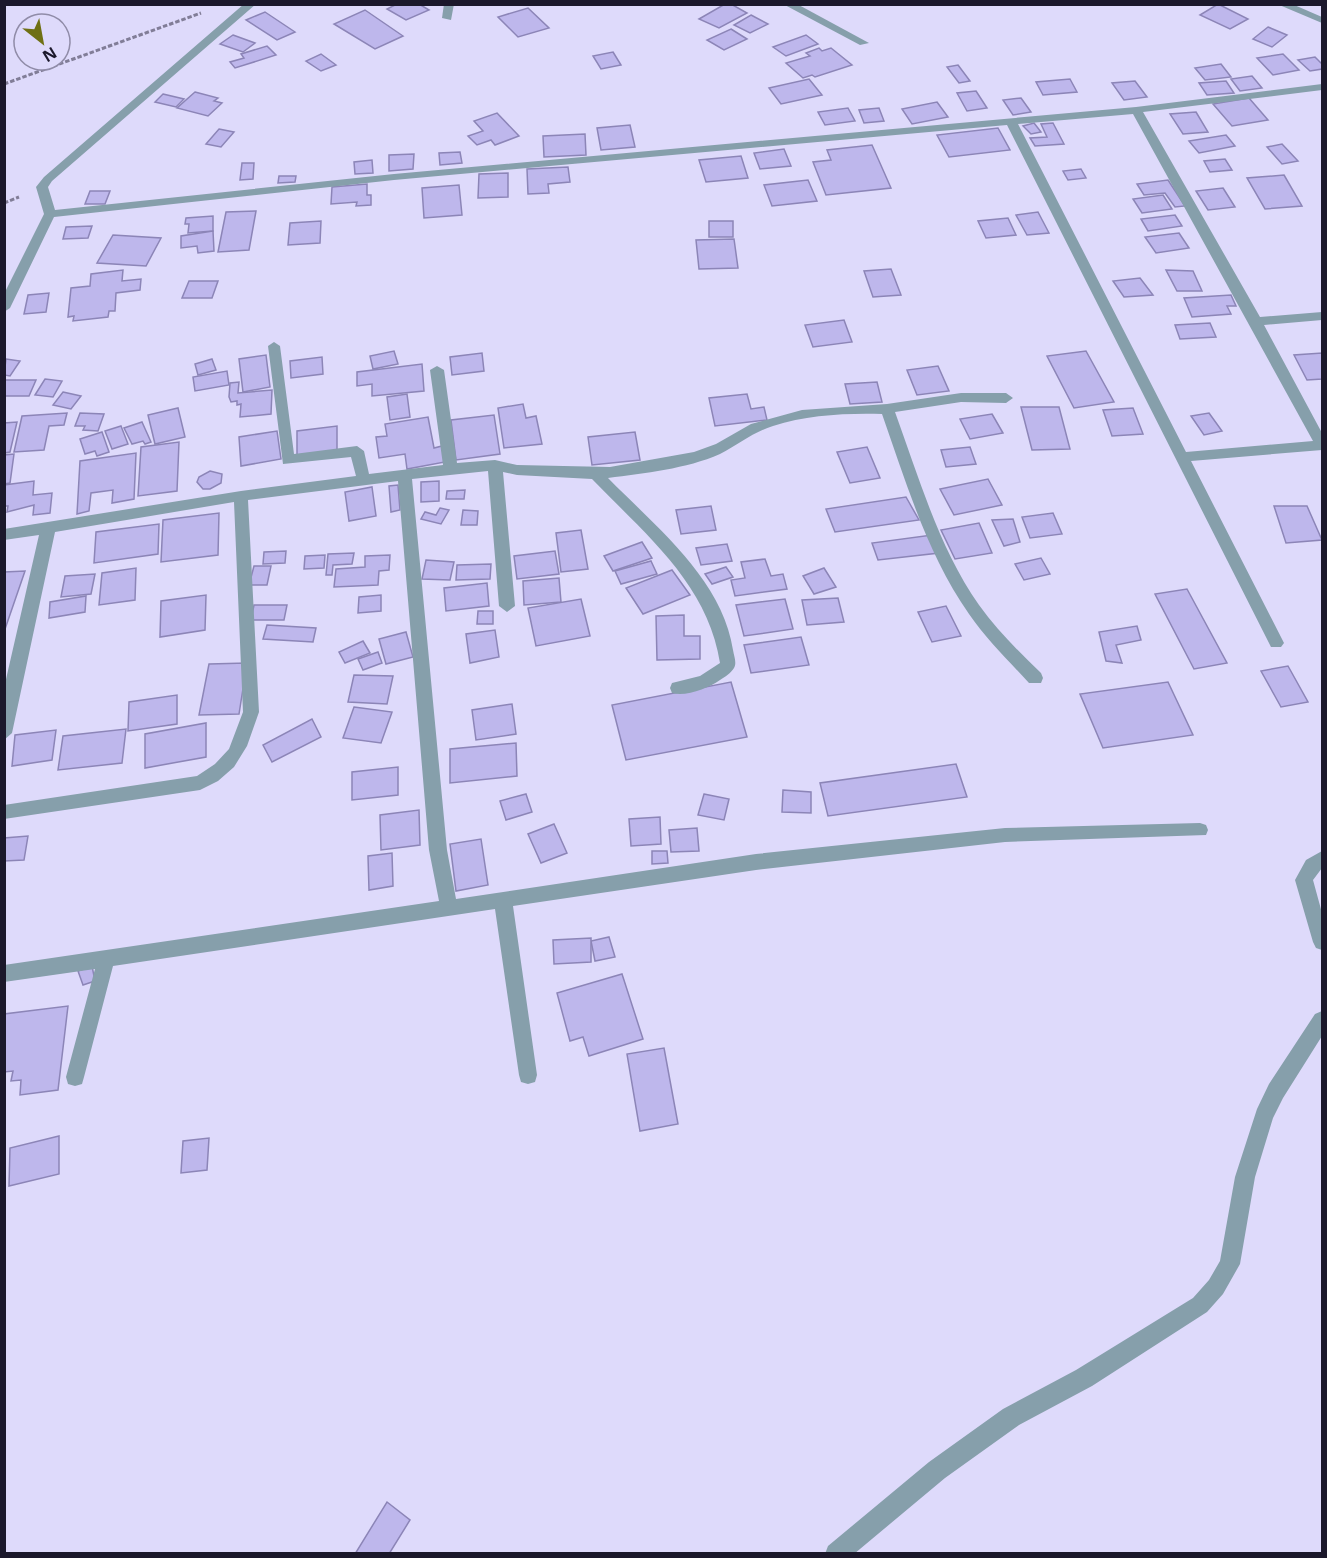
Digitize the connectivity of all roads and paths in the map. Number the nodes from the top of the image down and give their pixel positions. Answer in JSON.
{"nodes":[{"id":1,"x":251,"y":4,"type":"edge"},
{"id":2,"x":449,"y":4,"type":"edge"},
{"id":3,"x":788,"y":4,"type":"edge"},
{"id":4,"x":1282,"y":4,"type":"edge"},
{"id":5,"x":202,"y":13,"type":"dead end"},
{"id":6,"x":447,"y":18,"type":"dead end"},
{"id":7,"x":1323,"y":20,"type":"edge"},
{"id":8,"x":864,"y":43,"type":"dead end"},
{"id":9,"x":4,"y":84,"type":"edge"},
{"id":10,"x":1323,"y":87,"type":"edge"},
{"id":11,"x":1136,"y":110,"type":"junction"},
{"id":12,"x":1010,"y":120,"type":"junction"},
{"id":13,"x":50,"y":214,"type":"junction"},
{"id":14,"x":4,"y":308,"type":"edge"},
{"id":15,"x":1323,"y":316,"type":"edge"},
{"id":16,"x":1256,"y":322,"type":"junction"},
{"id":17,"x":274,"y":346,"type":"dead end"},
{"id":18,"x":436,"y":370,"type":"dead end"},
{"id":19,"x":1006,"y":398,"type":"dead end"},
{"id":20,"x":887,"y":409,"type":"junction"},
{"id":21,"x":1322,"y":445,"type":"edge"},
{"id":22,"x":1183,"y":457,"type":"junction"},
{"id":23,"x":495,"y":465,"type":"junction"},
{"id":24,"x":452,"y":468,"type":"junction"},
{"id":25,"x":596,"y":474,"type":"junction"},
{"id":26,"x":405,"y":475,"type":"junction"},
{"id":27,"x":364,"y":481,"type":"junction"},
{"id":28,"x":241,"y":496,"type":"junction"},
{"id":29,"x":48,"y":529,"type":"junction"},
{"id":30,"x":4,"y":535,"type":"edge"},
{"id":31,"x":507,"y":606,"type":"dead end"},
{"id":32,"x":1276,"y":643,"type":"dead end"},
{"id":33,"x":1035,"y":678,"type":"dead end"},
{"id":34,"x":678,"y":688,"type":"dead end"},
{"id":35,"x":4,"y":733,"type":"edge"},
{"id":36,"x":4,"y":812,"type":"edge"},
{"id":37,"x":1200,"y":830,"type":"dead end"},
{"id":38,"x":1323,"y":859,"type":"edge"},
{"id":39,"x":503,"y":900,"type":"junction"},
{"id":40,"x":449,"y":908,"type":"junction"},
{"id":41,"x":1323,"y":942,"type":"edge"},
{"id":42,"x":106,"y":960,"type":"junction"},
{"id":43,"x":4,"y":974,"type":"edge"},
{"id":44,"x":1323,"y":1020,"type":"edge"},
{"id":45,"x":528,"y":1075,"type":"dead end"},
{"id":46,"x":75,"y":1077,"type":"dead end"},
{"id":47,"x":836,"y":1554,"type":"edge"}],
"edges":[{"from":1,"to":13,"type":"street"},
{"from":2,"to":6,"type":"street"},
{"from":3,"to":8,"type":"street"},
{"from":4,"to":7,"type":"street"},
{"from":5,"to":9,"type":"path"},
{"from":10,"to":11,"type":"street"},
{"from":11,"to":12,"type":"street"},
{"from":11,"to":16,"type":"street"},
{"from":12,"to":13,"type":"street"},
{"from":12,"to":22,"type":"street"},
{"from":13,"to":14,"type":"street"},
{"from":15,"to":16,"type":"street"},
{"from":16,"to":21,"type":"street"},
{"from":17,"to":27,"type":"street"},
{"from":18,"to":24,"type":"street"},
{"from":19,"to":20,"type":"street"},
{"from":20,"to":25,"type":"street"},
{"from":20,"to":33,"type":"street"},
{"from":21,"to":22,"type":"street"},
{"from":22,"to":32,"type":"street"},
{"from":23,"to":24,"type":"street"},
{"from":23,"to":25,"type":"street"},
{"from":23,"to":31,"type":"street"},
{"from":24,"to":26,"type":"street"},
{"from":25,"to":34,"type":"street"},
{"from":26,"to":27,"type":"street"},
{"from":26,"to":40,"type":"street"},
{"from":27,"to":28,"type":"street"},
{"from":28,"to":29,"type":"street"},
{"from":28,"to":36,"type":"street"},
{"from":29,"to":30,"type":"street"},
{"from":29,"to":35,"type":"street"},
{"from":37,"to":39,"type":"street"},
{"from":38,"to":41,"type":"street"},
{"from":39,"to":40,"type":"street"},
{"from":39,"to":45,"type":"street"},
{"from":40,"to":42,"type":"street"},
{"from":42,"to":43,"type":"street"},
{"from":42,"to":46,"type":"street"},
{"from":44,"to":47,"type":"street"}]}
